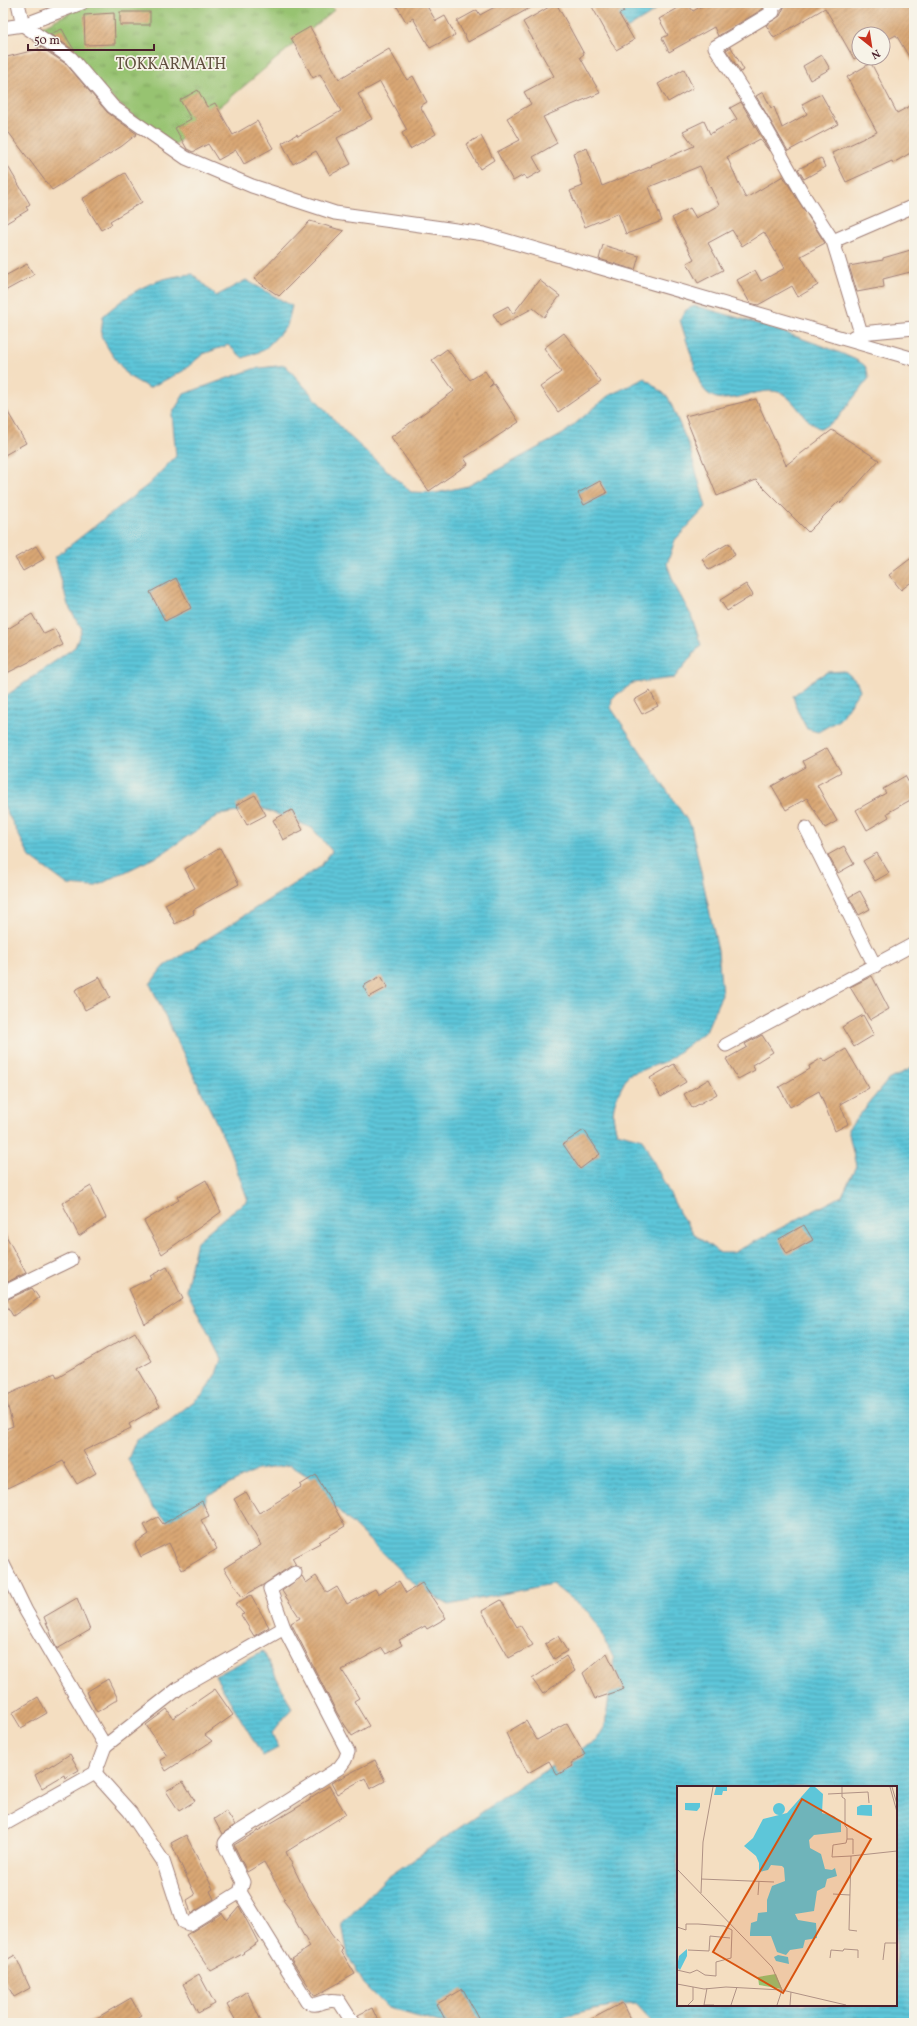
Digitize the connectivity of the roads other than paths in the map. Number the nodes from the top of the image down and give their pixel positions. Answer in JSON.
{"nodes":[{"id":1,"x":18,"y":3,"type":"edge"},
{"id":2,"x":82,"y":3,"type":"edge"},
{"id":3,"x":778,"y":3,"type":"edge"},
{"id":4,"x":23,"y":25,"type":"junction"},
{"id":5,"x":3,"y":28,"type":"edge"},
{"id":6,"x":914,"y":206,"type":"edge"},
{"id":7,"x":833,"y":241,"type":"junction"},
{"id":8,"x":914,"y":328,"type":"edge"},
{"id":9,"x":861,"y":333,"type":"junction"},
{"id":10,"x":846,"y":340,"type":"junction"},
{"id":11,"x":914,"y":359,"type":"edge"},
{"id":12,"x":806,"y":828,"type":"dead end"},
{"id":13,"x":914,"y":944,"type":"edge"},
{"id":14,"x":875,"y":966,"type":"junction"},
{"id":15,"x":726,"y":1046,"type":"dead end"},
{"id":16,"x":71,"y":1260,"type":"dead end"},
{"id":17,"x":3,"y":1293,"type":"edge"},
{"id":18,"x":3,"y":1564,"type":"edge"},
{"id":19,"x":295,"y":1573,"type":"dead end"},
{"id":20,"x":284,"y":1628,"type":"junction"},
{"id":21,"x":105,"y":1746,"type":"junction"},
{"id":22,"x":95,"y":1773,"type":"junction"},
{"id":23,"x":3,"y":1825,"type":"edge"},
{"id":24,"x":240,"y":1892,"type":"junction"},
{"id":25,"x":352,"y":2023,"type":"edge"}],
"edges":[{"from":1,"to":4,"type":"street"},
{"from":2,"to":4,"type":"street"},
{"from":3,"to":7,"type":"street"},
{"from":4,"to":5,"type":"street"},
{"from":4,"to":10,"type":"street"},
{"from":6,"to":7,"type":"street"},
{"from":7,"to":9,"type":"street"},
{"from":8,"to":9,"type":"street"},
{"from":9,"to":10,"type":"street"},
{"from":10,"to":11,"type":"street"},
{"from":12,"to":14,"type":"street"},
{"from":13,"to":14,"type":"street"},
{"from":14,"to":15,"type":"street"},
{"from":16,"to":17,"type":"street"},
{"from":18,"to":21,"type":"street"},
{"from":19,"to":20,"type":"street"},
{"from":20,"to":21,"type":"street"},
{"from":20,"to":24,"type":"street"},
{"from":21,"to":22,"type":"street"},
{"from":22,"to":23,"type":"street"},
{"from":22,"to":24,"type":"street"},
{"from":24,"to":25,"type":"street"}]}
